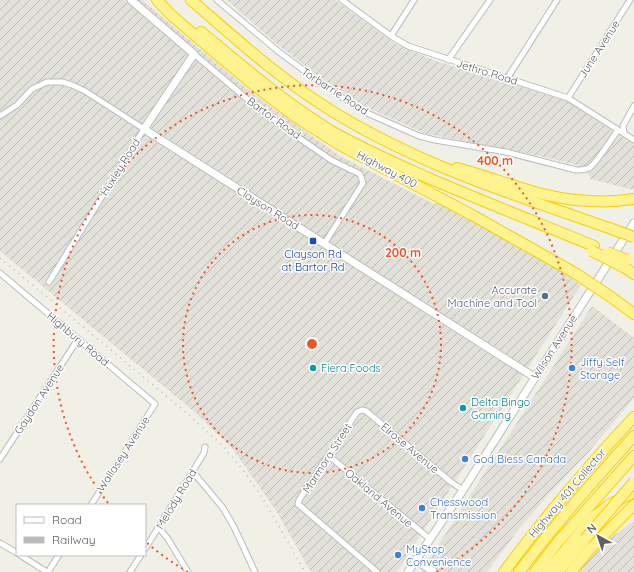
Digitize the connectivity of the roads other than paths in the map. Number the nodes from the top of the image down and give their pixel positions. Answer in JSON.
{"nodes":[{"id":1,"x":131,"y":0,"type":"edge"},
{"id":2,"x":157,"y":0,"type":"edge"},
{"id":3,"x":162,"y":0,"type":"edge"},
{"id":4,"x":191,"y":0,"type":"edge"},
{"id":5,"x":217,"y":0,"type":"edge"},
{"id":6,"x":343,"y":0,"type":"edge"},
{"id":7,"x":414,"y":0,"type":"edge"},
{"id":8,"x":490,"y":0,"type":"edge"},
{"id":9,"x":558,"y":0,"type":"edge"},
{"id":10,"x":630,"y":0,"type":"edge"},
{"id":11,"x":391,"y":36,"type":"junction"},
{"id":12,"x":194,"y":54,"type":"junction"},
{"id":13,"x":448,"y":60,"type":"junction"},
{"id":14,"x":508,"y":77,"type":"junction"},
{"id":15,"x":568,"y":98,"type":"junction"},
{"id":16,"x":634,"y":106,"type":"edge"},
{"id":17,"x":0,"y":116,"type":"edge"},
{"id":18,"x":625,"y":120,"type":"junction"},
{"id":19,"x":611,"y":125,"type":"junction"},
{"id":20,"x":144,"y":129,"type":"junction"},
{"id":21,"x":618,"y":130,"type":"junction"},
{"id":22,"x":624,"y":134,"type":"junction"},
{"id":23,"x":634,"y":140,"type":"edge"},
{"id":24,"x":427,"y":160,"type":"junction"},
{"id":25,"x":633,"y":199,"type":"edge"},
{"id":26,"x":634,"y":223,"type":"edge"},
{"id":27,"x":634,"y":237,"type":"edge"},
{"id":28,"x":324,"y":244,"type":"junction"},
{"id":29,"x":631,"y":267,"type":"edge"},
{"id":30,"x":1,"y":276,"type":"edge"},
{"id":31,"x":49,"y":282,"type":"dead end"},
{"id":32,"x":634,"y":314,"type":"edge"},
{"id":33,"x":78,"y":339,"type":"junction"},
{"id":34,"x":534,"y":378,"type":"junction"},
{"id":35,"x":156,"y":404,"type":"joint"},
{"id":36,"x":634,"y":409,"type":"edge"},
{"id":37,"x":357,"y":412,"type":"joint"},
{"id":38,"x":634,"y":417,"type":"edge"},
{"id":39,"x":634,"y":436,"type":"edge"},
{"id":40,"x":611,"y":441,"type":"junction"},
{"id":41,"x":205,"y":447,"type":"dead end"},
{"id":42,"x":329,"y":456,"type":"junction"},
{"id":43,"x":634,"y":456,"type":"edge"},
{"id":44,"x":0,"y":459,"type":"edge"},
{"id":45,"x":193,"y":472,"type":"junction"},
{"id":46,"x":634,"y":482,"type":"edge"},
{"id":47,"x":463,"y":490,"type":"junction"},
{"id":48,"x":634,"y":492,"type":"edge"},
{"id":49,"x":92,"y":504,"type":"edge"},
{"id":50,"x":634,"y":505,"type":"edge"},
{"id":51,"x":159,"y":528,"type":"junction"},
{"id":52,"x":430,"y":539,"type":"junction"},
{"id":53,"x":0,"y":543,"type":"edge"},
{"id":54,"x":146,"y":548,"type":"edge"},
{"id":55,"x":16,"y":552,"type":"edge"},
{"id":56,"x":22,"y":556,"type":"edge"},
{"id":57,"x":58,"y":556,"type":"edge"},
{"id":58,"x":140,"y":556,"type":"edge"},
{"id":59,"x":416,"y":560,"type":"junction"},
{"id":60,"x":48,"y":572,"type":"edge"},
{"id":61,"x":130,"y":572,"type":"edge"},
{"id":62,"x":188,"y":572,"type":"edge"},
{"id":63,"x":255,"y":572,"type":"edge"},
{"id":64,"x":377,"y":572,"type":"edge"},
{"id":65,"x":408,"y":572,"type":"edge"},
{"id":66,"x":434,"y":572,"type":"edge"},
{"id":67,"x":504,"y":572,"type":"edge"},
{"id":68,"x":519,"y":572,"type":"edge"},
{"id":69,"x":535,"y":572,"type":"edge"},
{"id":70,"x":546,"y":572,"type":"edge"},
{"id":71,"x":558,"y":572,"type":"edge"},
{"id":72,"x":570,"y":572,"type":"edge"}],
"edges":[{"from":1,"to":12,"type":"street","name":"Bartor Road"},
{"from":2,"to":32,"type":"highway","name":"Highway 400","bridge":true},
{"from":3,"to":29,"type":"highway","bridge":true},
{"from":4,"to":24,"type":"highway"},
{"from":5,"to":21,"type":"street","name":"Torbarrie Road"},
{"from":6,"to":11,"type":"street","name":"Jethro Road"},
{"from":7,"to":11,"type":"street"},
{"from":8,"to":13,"type":"street"},
{"from":9,"to":14,"type":"street"},
{"from":10,"to":15,"type":"street","name":"June Avenue"},
{"from":11,"to":13,"type":"street","name":"Jethro Road"},
{"from":12,"to":20,"type":"street","name":"Huxley Road"},
{"from":12,"to":28,"type":"street","name":"Bartor Road"},
{"from":13,"to":14,"type":"street","name":"Jethro Road"},
{"from":14,"to":15,"type":"street","name":"Jethro Road"},
{"from":15,"to":19,"type":"street","name":"Jethro Road"},
{"from":16,"to":18,"type":"street"},
{"from":17,"to":20,"type":"street","name":"Clayson Road"},
{"from":18,"to":19,"type":"street"},
{"from":18,"to":22,"type":"street"},
{"from":19,"to":21,"type":"street","name":"Jethro Road"},
{"from":20,"to":28,"type":"street","name":"Clayson Road"},
{"from":20,"to":31,"type":"street","name":"Huxley Road"},
{"from":21,"to":22,"type":"street","name":"Jethro Road"},
{"from":22,"to":23,"type":"street","name":"Jethro Road"},
{"from":24,"to":25,"type":"highway"},
{"from":24,"to":27,"type":"highway","bridge":true},
{"from":26,"to":34,"type":"street","name":"Wilson Avenue"},
{"from":28,"to":34,"type":"street","name":"Clayson Road"},
{"from":30,"to":33,"type":"street","name":"Highbury Road"},
{"from":33,"to":35,"type":"street","name":"Highbury Road"},
{"from":33,"to":44,"type":"street","name":"Gaydon Avenue"},
{"from":34,"to":47,"type":"street","name":"Wilson Avenue"},
{"from":35,"to":49,"type":"street","name":"Wallasey Avenue"},
{"from":36,"to":40,"type":"highway"},
{"from":37,"to":42,"type":"street","name":"Marmora Street"},
{"from":37,"to":47,"type":"street","name":"Elrose Avenue"},
{"from":38,"to":40,"type":"highway","name":"Highway 401 Collector"},
{"from":39,"to":68,"type":"highway"},
{"from":40,"to":67,"type":"highway","name":"Highway 401 Collector"},
{"from":41,"to":45,"type":"street","name":"Melody Road"},
{"from":42,"to":52,"type":"street","name":"Oakland Avenue"},
{"from":42,"to":64,"type":"street","name":"Marmora Street"},
{"from":43,"to":69,"type":"highway"},
{"from":45,"to":51,"type":"street","name":"Melody Road"},
{"from":45,"to":63,"type":"street"},
{"from":46,"to":71,"type":"highway","bridge":true},
{"from":47,"to":52,"type":"street","name":"Wilson Avenue"},
{"from":48,"to":70,"type":"highway"},
{"from":50,"to":72,"type":"highway"},
{"from":51,"to":54,"type":"street","name":"Melody Road"},
{"from":51,"to":62,"type":"street"},
{"from":52,"to":59,"type":"street","name":"Wilson Avenue"},
{"from":53,"to":55,"type":"street"},
{"from":56,"to":60,"type":"street"},
{"from":57,"to":60,"type":"street"},
{"from":58,"to":61,"type":"street"},
{"from":59,"to":65,"type":"street","name":"Wilson Avenue"},
{"from":59,"to":66,"type":"street"}]}
